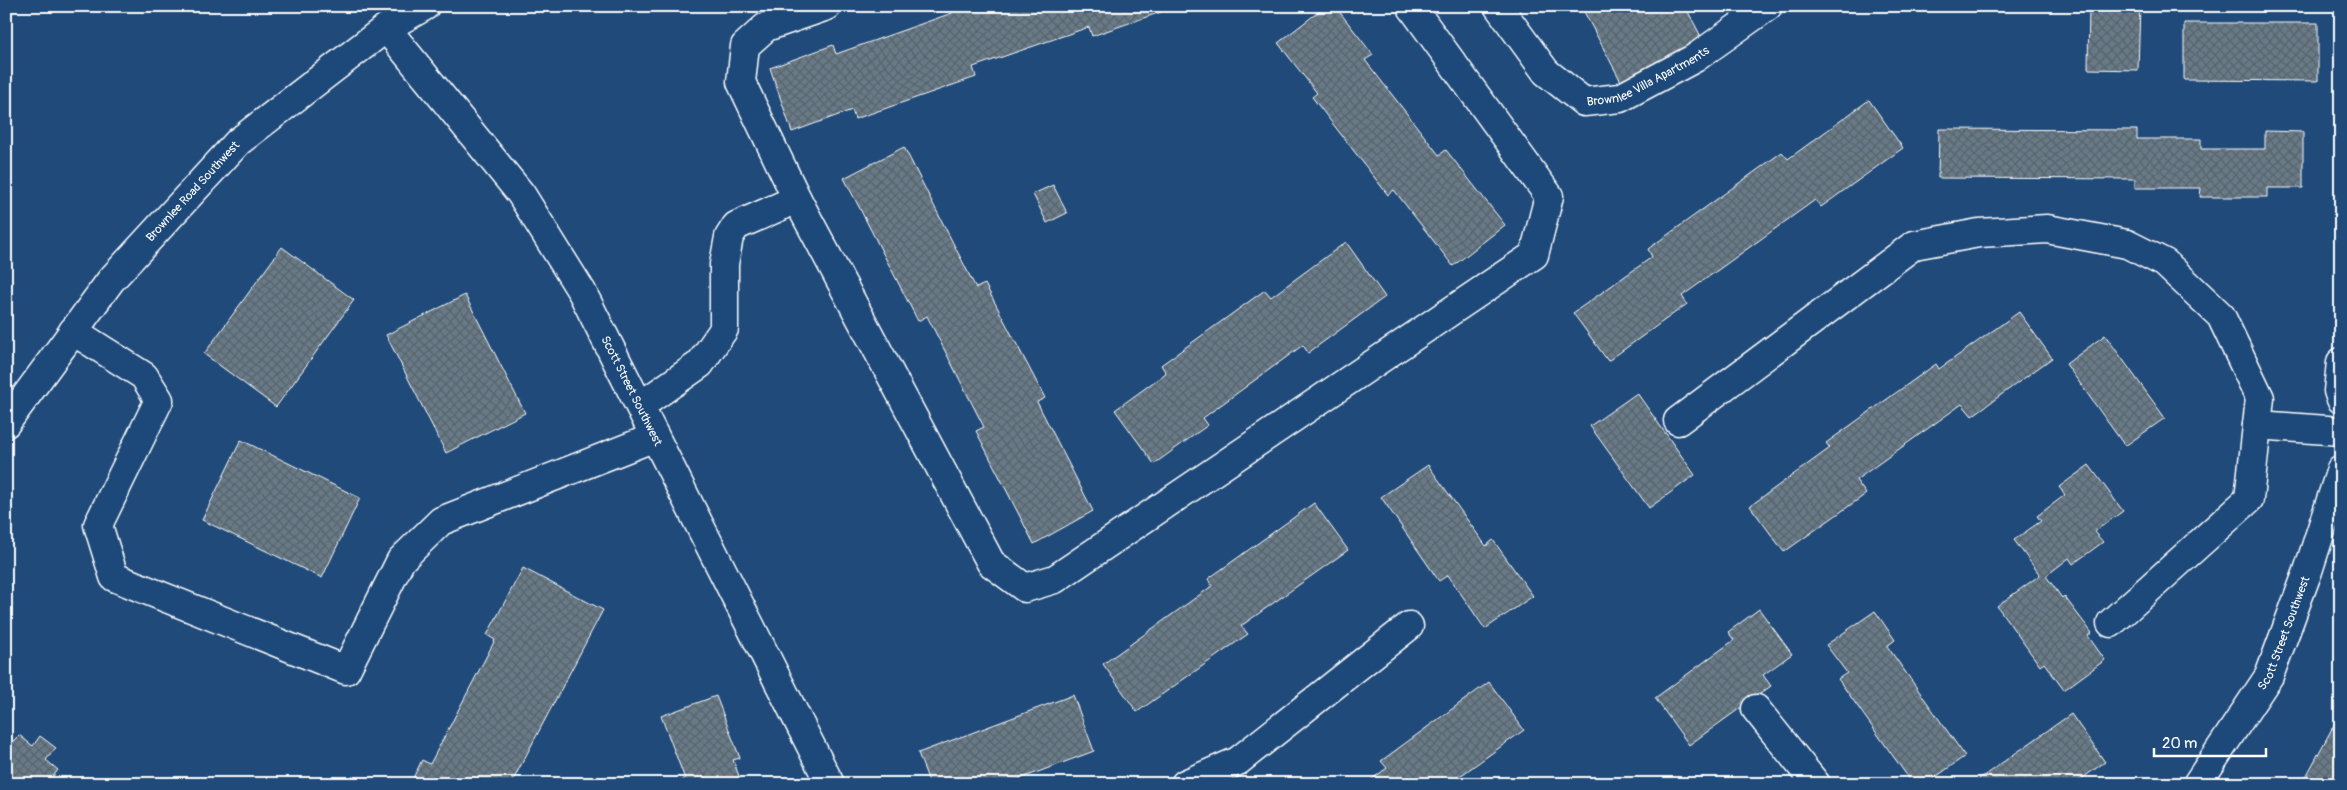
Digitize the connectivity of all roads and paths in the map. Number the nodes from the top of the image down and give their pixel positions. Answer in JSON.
{"nodes":[{"id":1,"x":425,"y":6,"type":"edge"},
{"id":2,"x":827,"y":6,"type":"edge"},
{"id":3,"x":1411,"y":6,"type":"edge"},
{"id":4,"x":1498,"y":6,"type":"edge"},
{"id":5,"x":1768,"y":6,"type":"edge"},
{"id":6,"x":386,"y":28,"type":"junction"},
{"id":7,"x":797,"y":199,"type":"junction"},
{"id":8,"x":73,"y":330,"type":"junction"},
{"id":9,"x":2341,"y":362,"type":"edge"},
{"id":10,"x":2341,"y":398,"type":"edge"},
{"id":11,"x":640,"y":406,"type":"junction"},
{"id":12,"x":1678,"y":421,"type":"dead end"},
{"id":13,"x":6,"y":423,"type":"edge"},
{"id":14,"x":2257,"y":425,"type":"junction"},
{"id":15,"x":2341,"y":431,"type":"edge"},
{"id":16,"x":655,"y":436,"type":"junction"},
{"id":17,"x":2341,"y":469,"type":"edge"},
{"id":18,"x":2111,"y":623,"type":"dead end"},
{"id":19,"x":1410,"y":626,"type":"dead end"},
{"id":20,"x":1756,"y":709,"type":"dead end"},
{"id":21,"x":830,"y":784,"type":"edge"},
{"id":22,"x":1185,"y":784,"type":"edge"},
{"id":23,"x":1816,"y":784,"type":"edge"},
{"id":24,"x":2197,"y":784,"type":"edge"}],
"edges":[{"from":1,"to":6,"type":"street","name":"Brownlee Road Southwest"},
{"from":2,"to":7,"type":"street"},
{"from":3,"to":7,"type":"street"},
{"from":4,"to":5,"type":"street","name":"Brownlee Villa Apartments"},
{"from":6,"to":8,"type":"street","name":"Brownlee Road Southwest"},
{"from":6,"to":11,"type":"street","name":"Scott Street Southwest"},
{"from":7,"to":11,"type":"street"},
{"from":8,"to":13,"type":"street","name":"Brownlee Road Southwest"},
{"from":8,"to":16,"type":"street"},
{"from":9,"to":10,"type":"street"},
{"from":11,"to":16,"type":"street","name":"Scott Street Southwest"},
{"from":12,"to":14,"type":"street"},
{"from":14,"to":15,"type":"street"},
{"from":14,"to":18,"type":"street"},
{"from":16,"to":21,"type":"street","name":"Scott Street Southwest"},
{"from":17,"to":24,"type":"street","name":"Scott Street Southwest"},
{"from":19,"to":22,"type":"street"},
{"from":20,"to":23,"type":"street"}]}
